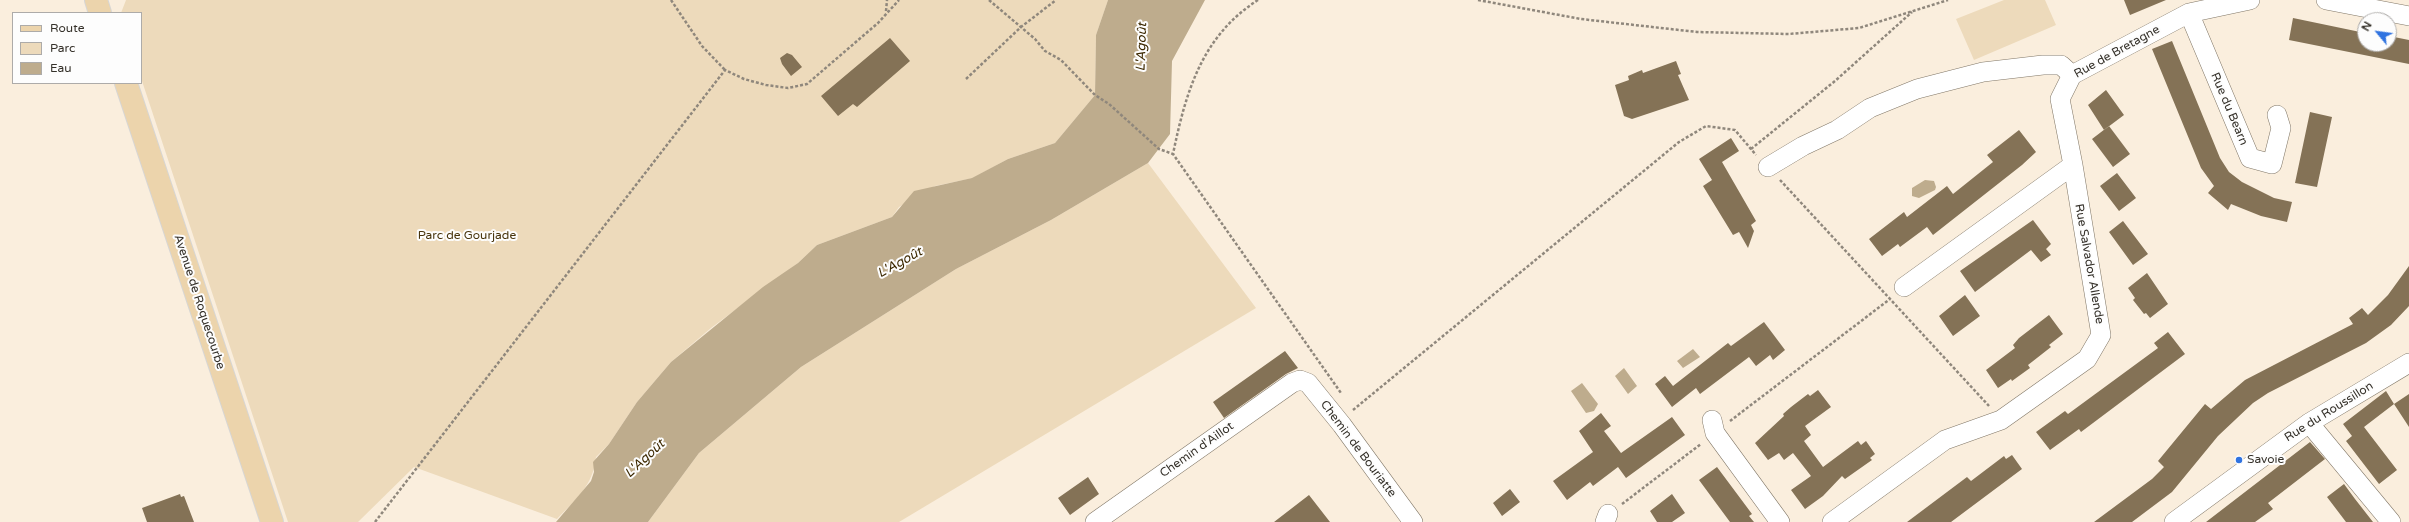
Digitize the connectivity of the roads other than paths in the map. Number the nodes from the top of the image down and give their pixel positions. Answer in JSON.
{"nodes":[{"id":1,"x":96,"y":0,"type":"edge"},
{"id":2,"x":112,"y":0,"type":"edge"},
{"id":3,"x":2250,"y":0,"type":"edge"},
{"id":4,"x":2326,"y":0,"type":"edge"},
{"id":5,"x":100,"y":12,"type":"edge"},
{"id":6,"x":112,"y":12,"type":"edge"},
{"id":7,"x":2189,"y":13,"type":"junction"},
{"id":8,"x":2409,"y":16,"type":"edge"},
{"id":9,"x":2072,"y":75,"type":"junction"},
{"id":10,"x":126,"y":84,"type":"edge"},
{"id":11,"x":2277,"y":115,"type":"dead end"},
{"id":12,"x":2072,"y":166,"type":"junction"},
{"id":13,"x":1768,"y":167,"type":"dead end"},
{"id":14,"x":1904,"y":287,"type":"dead end"},
{"id":15,"x":2409,"y":363,"type":"edge"},
{"id":16,"x":1300,"y":380,"type":"joint"},
{"id":17,"x":2309,"y":423,"type":"junction"},
{"id":18,"x":1713,"y":427,"type":"road end"},
{"id":19,"x":272,"y":522,"type":"edge"},
{"id":20,"x":1095,"y":522,"type":"edge"},
{"id":21,"x":1413,"y":522,"type":"edge"},
{"id":22,"x":1780,"y":522,"type":"edge"},
{"id":23,"x":1832,"y":522,"type":"edge"},
{"id":24,"x":2174,"y":522,"type":"edge"},
{"id":25,"x":2391,"y":522,"type":"edge"}],
"edges":[{"from":1,"to":5,"type":"main road"},
{"from":2,"to":6,"type":"main road"},
{"from":3,"to":7,"type":"street","name":"Rue de Bretagne"},
{"from":4,"to":8,"type":"street"},
{"from":7,"to":9,"type":"street","name":"Rue de Bretagne"},
{"from":7,"to":11,"type":"street","name":"Rue du Bearn"},
{"from":9,"to":12,"type":"street","name":"Rue de Bretagne"},
{"from":9,"to":13,"type":"street"},
{"from":10,"to":19,"type":"main road","name":"Avenue de Roquecourbe"},
{"from":12,"to":14,"type":"street"},
{"from":12,"to":23,"type":"street","name":"Rue Salvador Allende"},
{"from":15,"to":17,"type":"street","name":"Rue du Roussillon"},
{"from":16,"to":20,"type":"street","name":"Chemin d'Aillot"},
{"from":16,"to":21,"type":"street","name":"Chemin de Bouriatte"},
{"from":17,"to":24,"type":"street","name":"Rue du Roussillon"},
{"from":17,"to":25,"type":"street"},
{"from":18,"to":22,"type":"street"}]}
